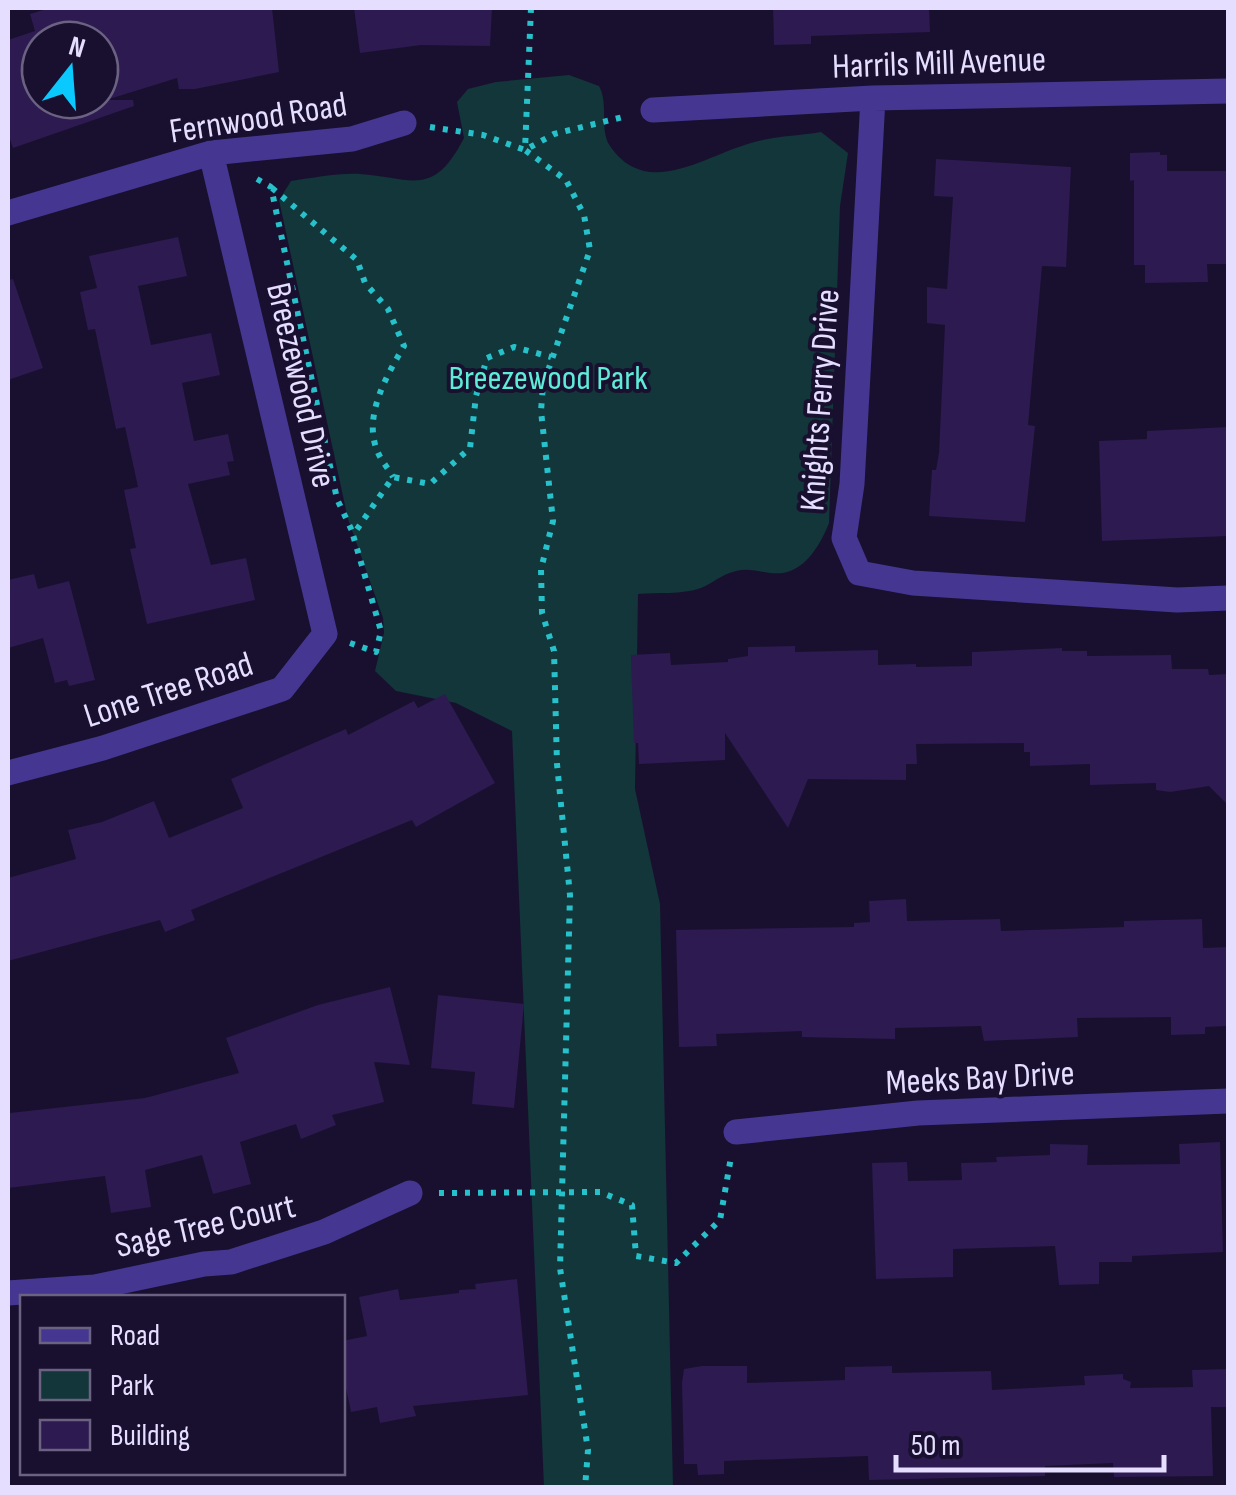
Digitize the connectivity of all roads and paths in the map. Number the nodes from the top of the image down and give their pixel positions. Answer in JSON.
{"nodes":[{"id":1,"x":531,"y":8,"type":"edge"},
{"id":2,"x":1228,"y":91,"type":"edge"},
{"id":3,"x":873,"y":98,"type":"junction"},
{"id":4,"x":652,"y":110,"type":"joint"},
{"id":5,"x":404,"y":123,"type":"joint"},
{"id":6,"x":525,"y":150,"type":"junction"},
{"id":7,"x":211,"y":153,"type":"junction"},
{"id":8,"x":271,"y":187,"type":"junction"},
{"id":9,"x":8,"y":213,"type":"edge"},
{"id":10,"x":552,"y":357,"type":"junction"},
{"id":11,"x":393,"y":477,"type":"junction"},
{"id":12,"x":353,"y":534,"type":"junction"},
{"id":13,"x":1228,"y":598,"type":"edge"},
{"id":14,"x":326,"y":634,"type":"junction"},
{"id":15,"x":8,"y":773,"type":"edge"},
{"id":16,"x":1228,"y":1101,"type":"edge"},
{"id":17,"x":736,"y":1132,"type":"joint"},
{"id":18,"x":563,"y":1192,"type":"junction"},
{"id":19,"x":410,"y":1193,"type":"joint"},
{"id":20,"x":8,"y":1293,"type":"edge"},
{"id":21,"x":585,"y":1488,"type":"edge"}],
"edges":[{"from":1,"to":6,"type":"path"},
{"from":2,"to":3,"type":"street","name":"Harrils Mill Avenue"},
{"from":3,"to":4,"type":"street","name":"Harrils Mill Avenue"},
{"from":3,"to":13,"type":"street","name":"Knights Ferry Drive"},
{"from":4,"to":6,"type":"path"},
{"from":5,"to":6,"type":"path"},
{"from":5,"to":7,"type":"street","name":"Fernwood Road"},
{"from":6,"to":10,"type":"path"},
{"from":7,"to":8,"type":"path"},
{"from":7,"to":9,"type":"street","name":"Fernwood Road"},
{"from":7,"to":14,"type":"street","name":"Breezewood Drive"},
{"from":8,"to":11,"type":"path"},
{"from":8,"to":12,"type":"path"},
{"from":10,"to":11,"type":"path"},
{"from":10,"to":18,"type":"path"},
{"from":11,"to":12,"type":"path"},
{"from":12,"to":14,"type":"path"},
{"from":14,"to":15,"type":"street","name":"Lone Tree Road"},
{"from":16,"to":17,"type":"street","name":"Meeks Bay Drive"},
{"from":17,"to":18,"type":"path"},
{"from":18,"to":19,"type":"path"},
{"from":18,"to":21,"type":"path"},
{"from":19,"to":20,"type":"street","name":"Sage Tree Court"}]}
